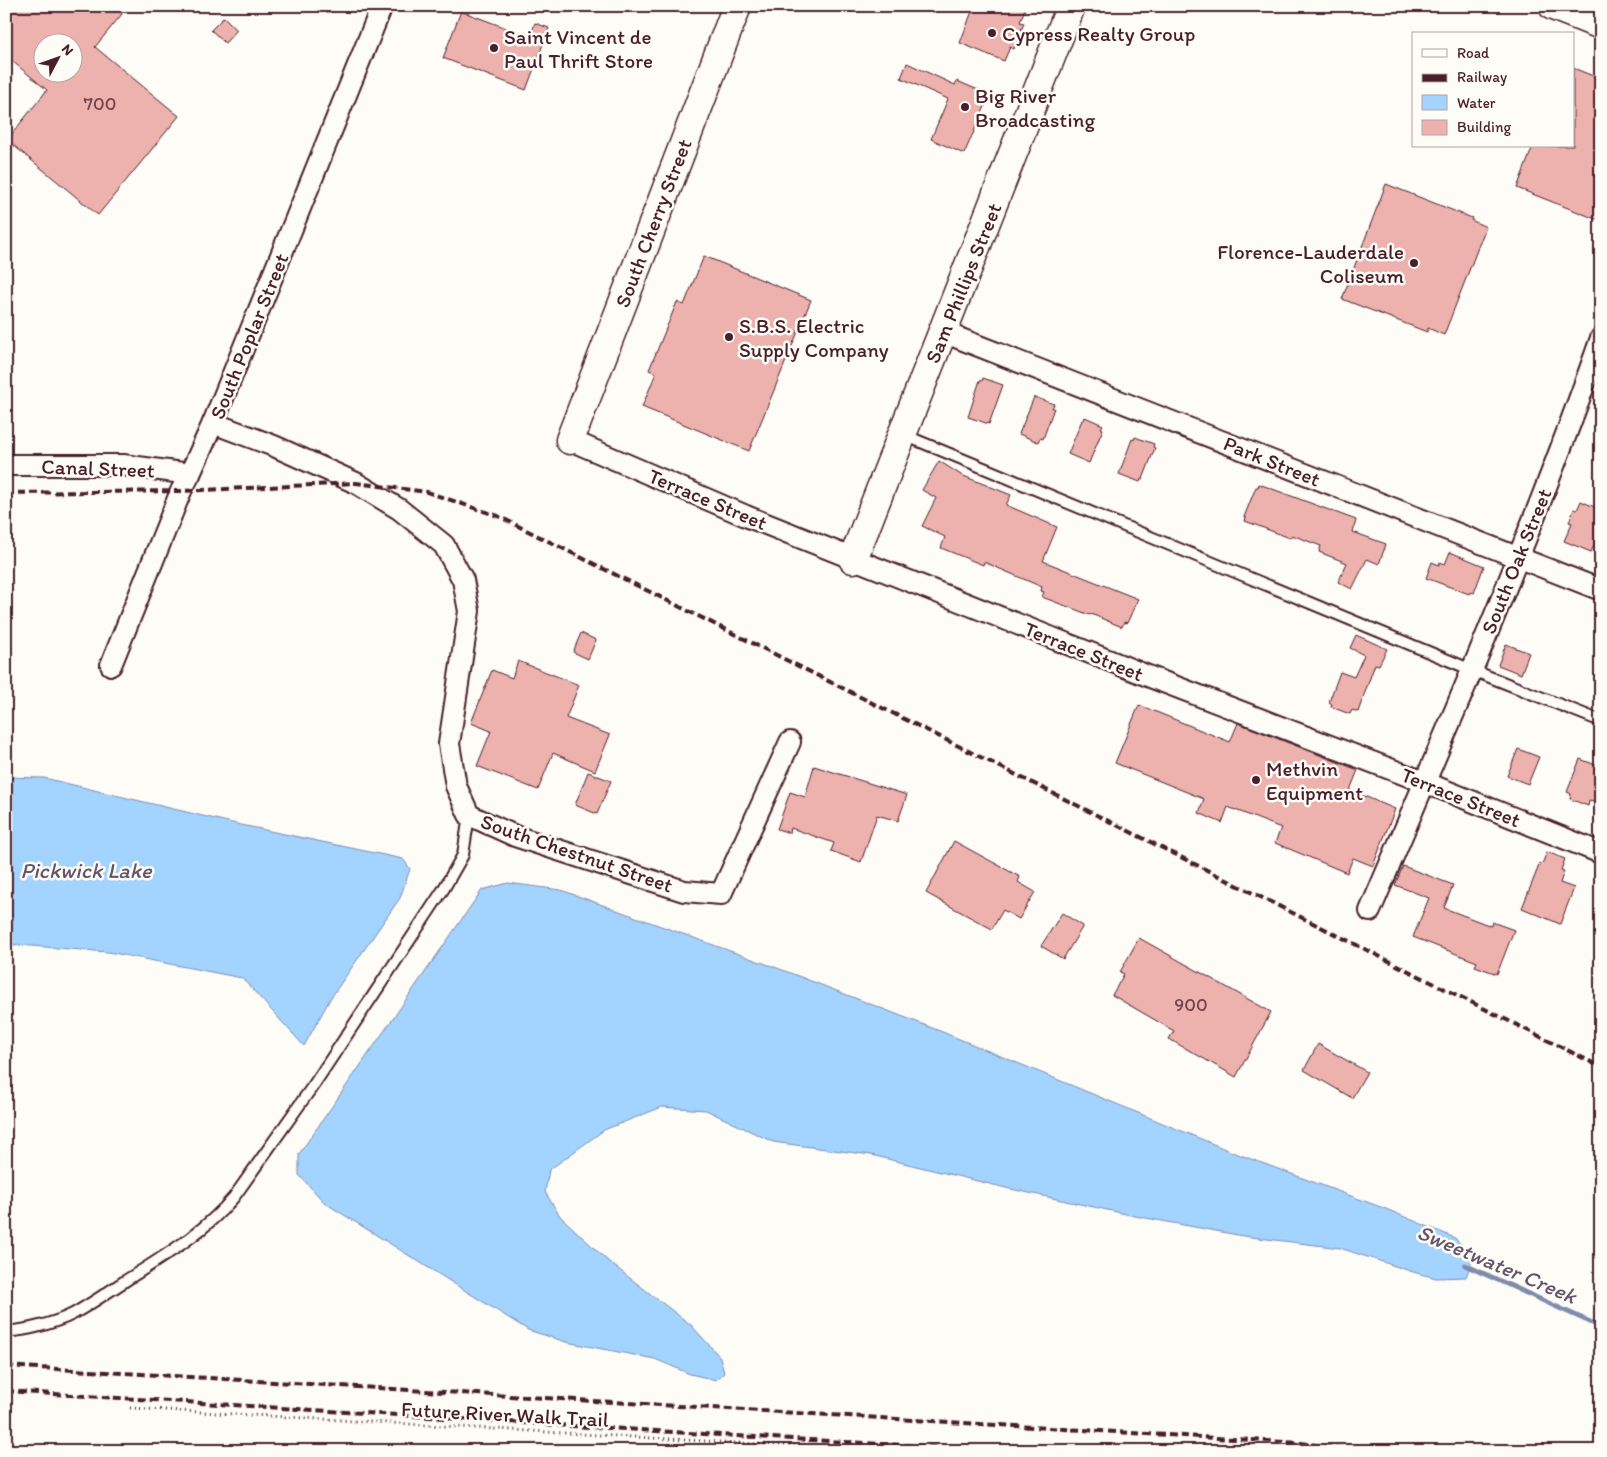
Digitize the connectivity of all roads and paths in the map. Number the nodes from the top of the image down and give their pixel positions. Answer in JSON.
{"nodes":[{"id":1,"x":382,"y":6,"type":"edge"},
{"id":2,"x":737,"y":6,"type":"edge"},
{"id":3,"x":1071,"y":6,"type":"edge"},
{"id":4,"x":1554,"y":6,"type":"edge"},
{"id":5,"x":1601,"y":25,"type":"edge"},
{"id":6,"x":943,"y":332,"type":"junction"},
{"id":7,"x":1601,"y":338,"type":"edge"},
{"id":8,"x":214,"y":423,"type":"junction"},
{"id":9,"x":903,"y":434,"type":"junction"},
{"id":10,"x":570,"y":440,"type":"joint"},
{"id":11,"x":6,"y":465,"type":"edge"},
{"id":12,"x":190,"y":474,"type":"junction"},
{"id":13,"x":1518,"y":557,"type":"junction"},
{"id":14,"x":853,"y":559,"type":"junction"},
{"id":15,"x":1601,"y":590,"type":"edge"},
{"id":16,"x":111,"y":665,"type":"dead end"},
{"id":17,"x":1472,"y":670,"type":"junction"},
{"id":18,"x":1601,"y":721,"type":"edge"},
{"id":19,"x":790,"y":742,"type":"dead end"},
{"id":20,"x":1424,"y":782,"type":"junction"},
{"id":21,"x":469,"y":815,"type":"junction"},
{"id":22,"x":1601,"y":852,"type":"edge"},
{"id":23,"x":1370,"y":911,"type":"dead end"},
{"id":24,"x":6,"y":1331,"type":"edge"},
{"id":25,"x":130,"y":1408,"type":"dead end"},
{"id":26,"x":878,"y":1451,"type":"edge"}],
"edges":[{"from":1,"to":8,"type":"street","name":"South Poplar Street"},
{"from":2,"to":10,"type":"street","name":"South Cherry Street"},
{"from":3,"to":6,"type":"street","name":"Sam Phillips Street"},
{"from":4,"to":5,"type":"street"},
{"from":6,"to":9,"type":"street","name":"Sam Phillips Street"},
{"from":6,"to":13,"type":"street","name":"Park Street"},
{"from":7,"to":13,"type":"street","name":"South Oak Street"},
{"from":8,"to":12,"type":"street","name":"South Poplar Street"},
{"from":8,"to":21,"type":"street","name":"South Chestnut Street"},
{"from":9,"to":14,"type":"street","name":"Sam Phillips Street"},
{"from":9,"to":17,"type":"lane"},
{"from":10,"to":14,"type":"street","name":"Terrace Street"},
{"from":11,"to":12,"type":"street","name":"Canal Street"},
{"from":12,"to":16,"type":"street","name":"South Poplar Street"},
{"from":13,"to":15,"type":"street","name":"Park Street"},
{"from":13,"to":17,"type":"street","name":"South Oak Street"},
{"from":14,"to":20,"type":"street","name":"Terrace Street"},
{"from":17,"to":18,"type":"lane"},
{"from":17,"to":20,"type":"street","name":"South Oak Street"},
{"from":19,"to":21,"type":"street","name":"South Chestnut Street"},
{"from":20,"to":22,"type":"street","name":"Terrace Street"},
{"from":20,"to":23,"type":"street","name":"South Oak Street"},
{"from":21,"to":24,"type":"lane"},
{"from":25,"to":26,"type":"path","name":"Future River Walk Trail"}]}
